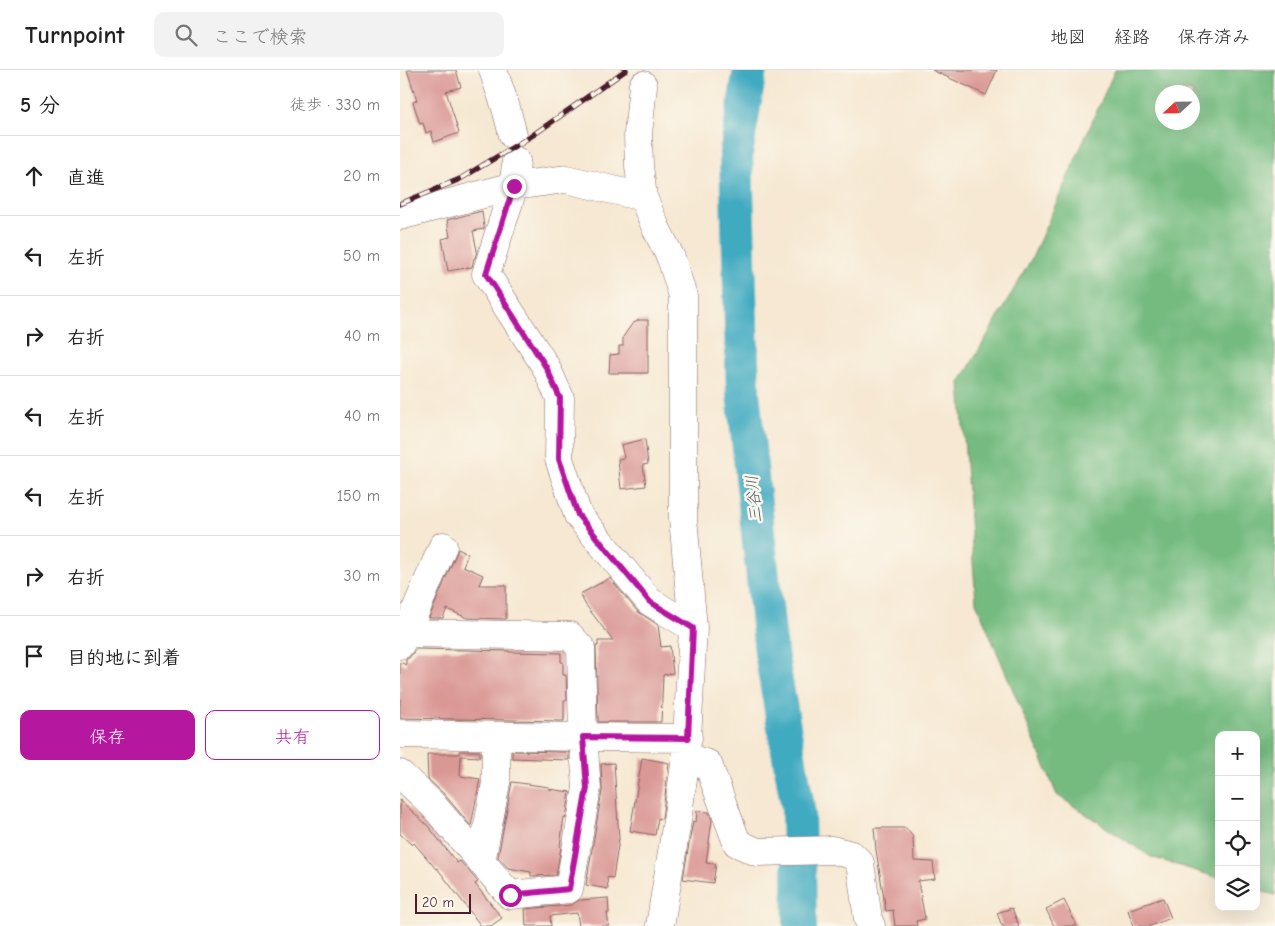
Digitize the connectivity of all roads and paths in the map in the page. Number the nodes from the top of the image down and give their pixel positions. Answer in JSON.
{"nodes":[{"id":1,"x":493,"y":70,"type":"edge"},
{"id":2,"x":643,"y":85,"type":"dead end"},
{"id":3,"x":514,"y":161,"type":"junction"},
{"id":4,"x":644,"y":197,"type":"junction"},
{"id":5,"x":400,"y":216,"type":"edge"},
{"id":6,"x":442,"y":546,"type":"dead end"},
{"id":7,"x":693,"y":628,"type":"junction"},
{"id":8,"x":403,"y":639,"type":"edge"},
{"id":9,"x":400,"y":734,"type":"edge"},
{"id":10,"x":496,"y":736,"type":"junction"},
{"id":11,"x":583,"y":737,"type":"junction"},
{"id":12,"x":687,"y":747,"type":"junction"},
{"id":13,"x":400,"y":774,"type":"edge"},
{"id":14,"x":482,"y":862,"type":"junction"},
{"id":15,"x":660,"y":926,"type":"edge"},
{"id":16,"x":871,"y":926,"type":"edge"}],
"edges":[{"from":1,"to":3,"type":"street"},
{"from":2,"to":4,"type":"street"},
{"from":3,"to":4,"type":"street"},
{"from":3,"to":5,"type":"street"},
{"from":3,"to":7,"type":"street"},
{"from":4,"to":7,"type":"street"},
{"from":6,"to":8,"type":"street"},
{"from":7,"to":12,"type":"street"},
{"from":8,"to":11,"type":"street"},
{"from":9,"to":10,"type":"street"},
{"from":10,"to":11,"type":"street"},
{"from":10,"to":14,"type":"street"},
{"from":11,"to":12,"type":"street"},
{"from":11,"to":14,"type":"street"},
{"from":12,"to":15,"type":"street"},
{"from":12,"to":16,"type":"street"},
{"from":13,"to":14,"type":"street"}]}
